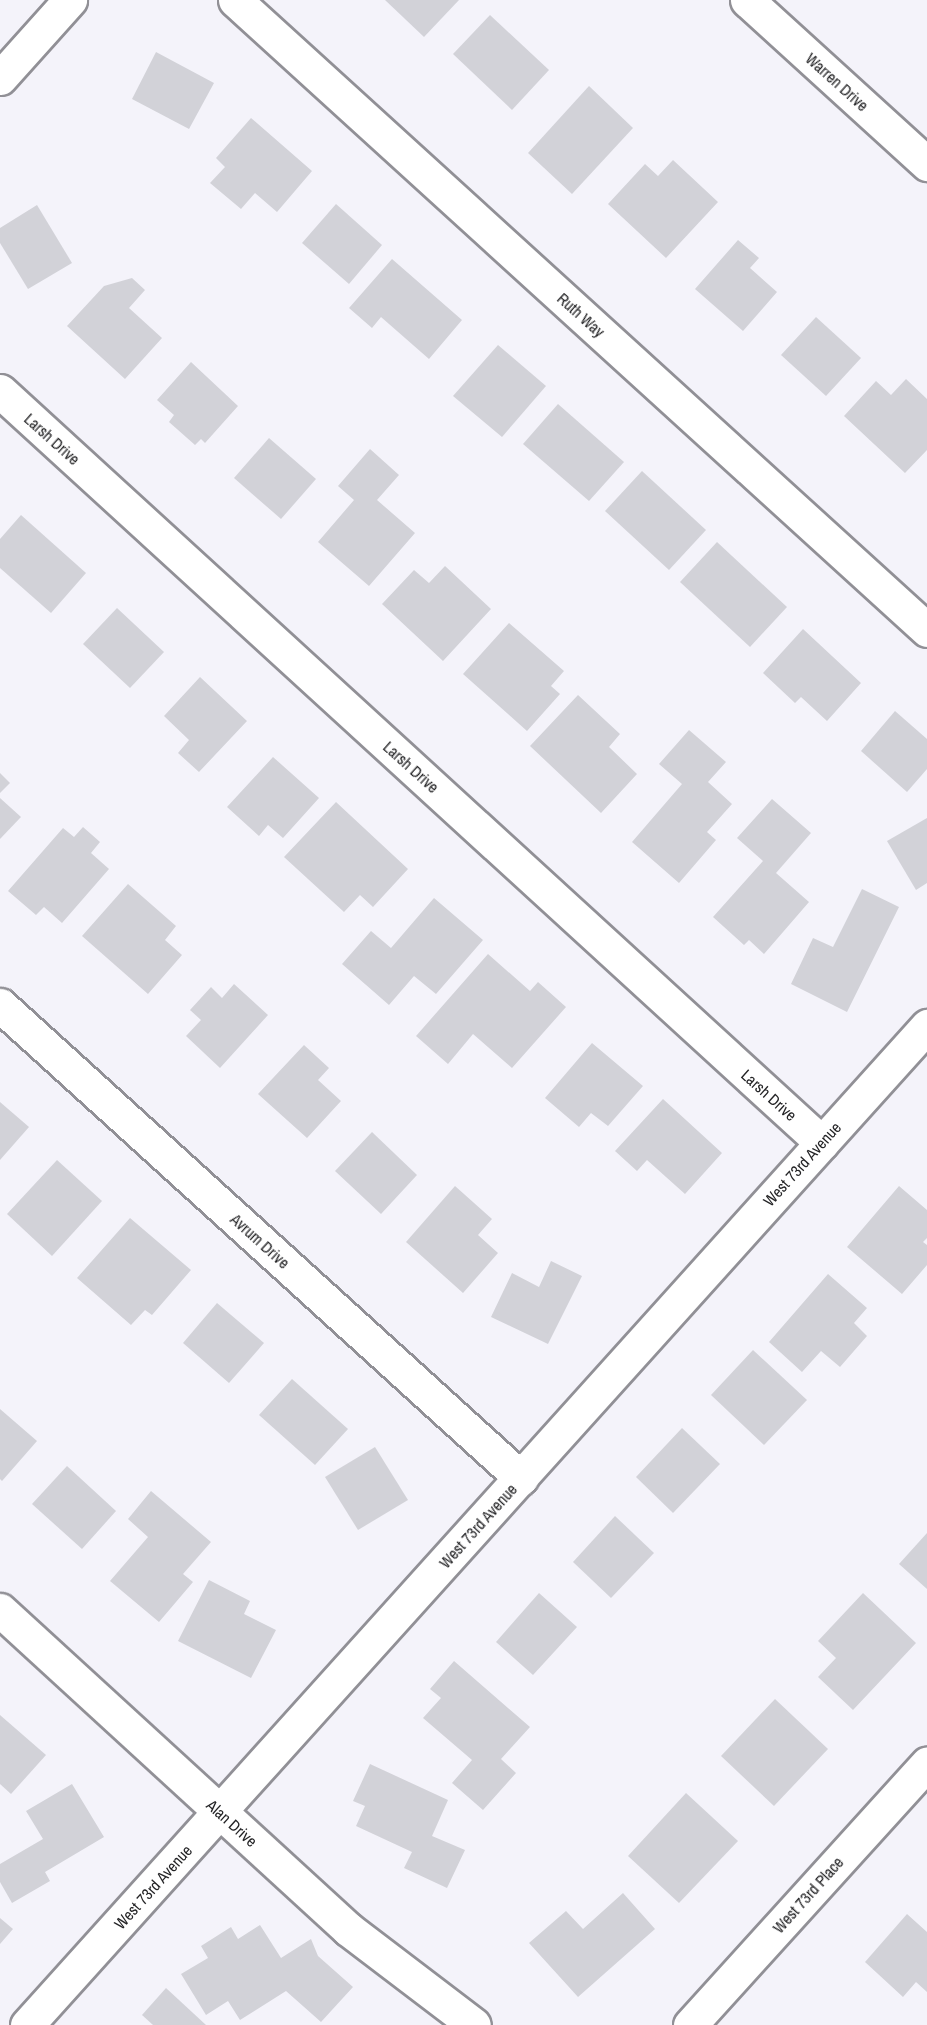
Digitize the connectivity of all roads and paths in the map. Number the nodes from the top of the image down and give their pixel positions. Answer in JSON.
{"nodes":[{"id":1,"x":70,"y":0,"type":"edge"},
{"id":2,"x":235,"y":0,"type":"edge"},
{"id":3,"x":747,"y":0,"type":"edge"},
{"id":4,"x":0,"y":78,"type":"edge"},
{"id":5,"x":927,"y":164,"type":"edge"},
{"id":6,"x":0,"y":391,"type":"edge"},
{"id":7,"x":927,"y":630,"type":"edge"},
{"id":8,"x":0,"y":1005,"type":"edge"},
{"id":9,"x":927,"y":1026,"type":"edge"},
{"id":10,"x":822,"y":1143,"type":"junction"},
{"id":11,"x":521,"y":1478,"type":"junction"},
{"id":12,"x":0,"y":1610,"type":"edge"},
{"id":13,"x":927,"y":1764,"type":"edge"},
{"id":14,"x":221,"y":1813,"type":"junction"},
{"id":15,"x":27,"y":2025,"type":"edge"},
{"id":16,"x":474,"y":2025,"type":"edge"},
{"id":17,"x":690,"y":2025,"type":"edge"}],
"edges":[{"from":1,"to":4,"type":"street"},
{"from":2,"to":7,"type":"street","name":"Ruth Way"},
{"from":3,"to":5,"type":"street","name":"Warren Drive"},
{"from":6,"to":10,"type":"street","name":"Larsh Drive"},
{"from":8,"to":11,"type":"street","name":"Avrum Drive"},
{"from":9,"to":10,"type":"street","name":"West 73rd Avenue"},
{"from":10,"to":11,"type":"street","name":"West 73rd Avenue"},
{"from":11,"to":14,"type":"street","name":"West 73rd Avenue"},
{"from":12,"to":14,"type":"street","name":"Alan Drive"},
{"from":13,"to":17,"type":"street","name":"West 73rd Place"},
{"from":14,"to":15,"type":"street","name":"West 73rd Avenue"},
{"from":14,"to":16,"type":"street","name":"Alan Drive"}]}
